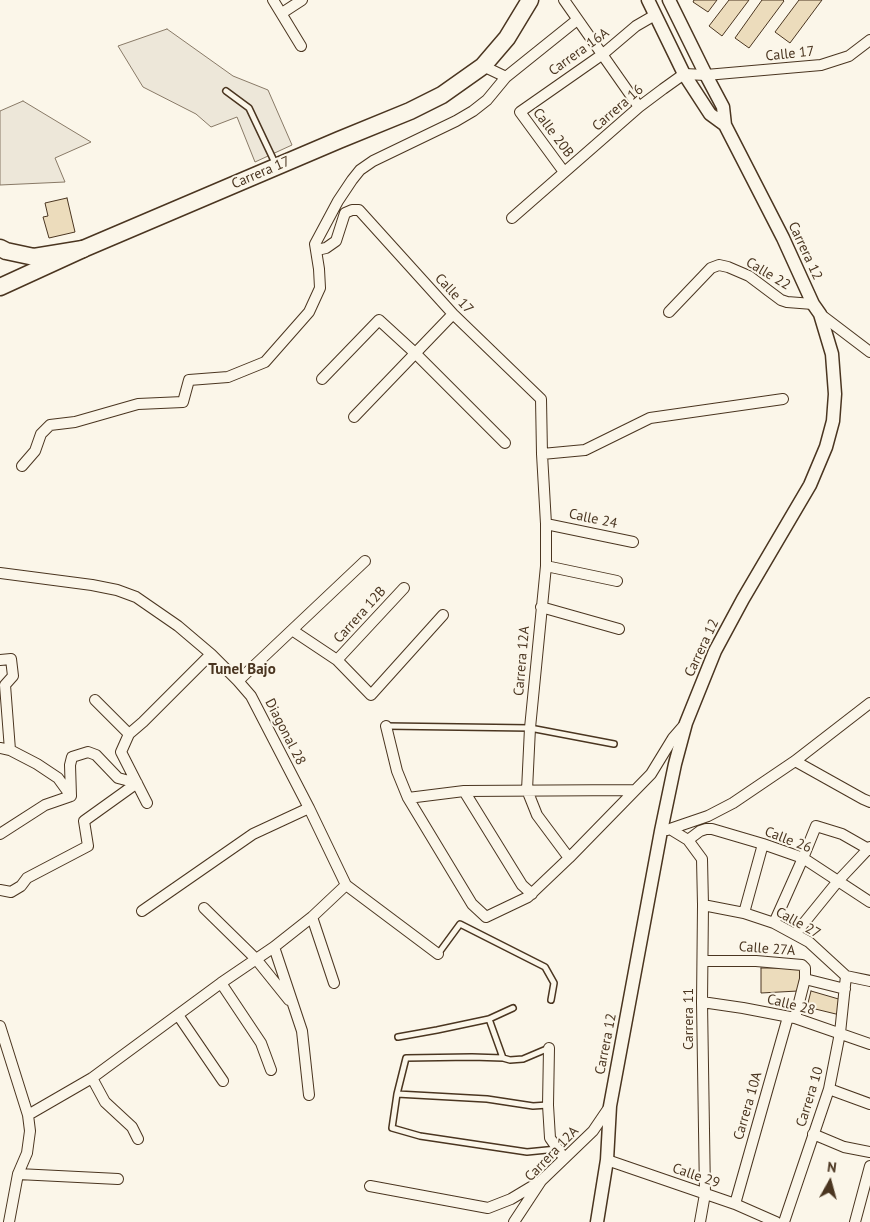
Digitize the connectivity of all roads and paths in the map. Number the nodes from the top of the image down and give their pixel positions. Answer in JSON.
{"nodes":[{"id":1,"x":273,"y":0,"type":"edge"},
{"id":2,"x":302,"y":0,"type":"edge"},
{"id":3,"x":517,"y":0,"type":"edge"},
{"id":4,"x":530,"y":0,"type":"edge"},
{"id":5,"x":564,"y":0,"type":"edge"},
{"id":6,"x":648,"y":0,"type":"edge"},
{"id":7,"x":669,"y":0,"type":"edge"},
{"id":8,"x":282,"y":14,"type":"junction"},
{"id":9,"x":655,"y":15,"type":"junction"},
{"id":10,"x":577,"y":20,"type":"junction"},
{"id":11,"x":507,"y":38,"type":"junction"},
{"id":12,"x":870,"y":40,"type":"edge"},
{"id":13,"x":301,"y":46,"type":"dead end"},
{"id":14,"x":603,"y":54,"type":"junction"},
{"id":15,"x":483,"y":66,"type":"junction"},
{"id":16,"x":684,"y":74,"type":"junction"},
{"id":17,"x":706,"y":75,"type":"junction"},
{"id":18,"x":506,"y":77,"type":"junction"},
{"id":19,"x":226,"y":91,"type":"dead end"},
{"id":20,"x":640,"y":107,"type":"junction"},
{"id":21,"x":520,"y":112,"type":"joint"},
{"id":22,"x":725,"y":125,"type":"junction"},
{"id":23,"x":277,"y":166,"type":"junction"},
{"id":24,"x":568,"y":169,"type":"junction"},
{"id":25,"x":512,"y":218,"type":"dead end"},
{"id":26,"x":0,"y":248,"type":"edge"},
{"id":27,"x":83,"y":249,"type":"junction"},
{"id":28,"x":317,"y":250,"type":"junction"},
{"id":29,"x":0,"y":287,"type":"edge"},
{"id":30,"x":816,"y":309,"type":"junction"},
{"id":31,"x":669,"y":312,"type":"dead end"},
{"id":32,"x":452,"y":314,"type":"junction"},
{"id":33,"x":870,"y":352,"type":"edge"},
{"id":34,"x":415,"y":353,"type":"junction"},
{"id":35,"x":322,"y":379,"type":"dead end"},
{"id":36,"x":783,"y":399,"type":"dead end"},
{"id":37,"x":354,"y":417,"type":"dead end"},
{"id":38,"x":505,"y":443,"type":"dead end"},
{"id":39,"x":542,"y":454,"type":"junction"},
{"id":40,"x":22,"y":466,"type":"dead end"},
{"id":41,"x":546,"y":524,"type":"junction"},
{"id":42,"x":633,"y":542,"type":"dead end"},
{"id":43,"x":365,"y":562,"type":"dead end"},
{"id":44,"x":546,"y":566,"type":"junction"},
{"id":45,"x":0,"y":573,"type":"edge"},
{"id":46,"x":617,"y":581,"type":"dead end"},
{"id":47,"x":404,"y":588,"type":"dead end"},
{"id":48,"x":541,"y":607,"type":"junction"},
{"id":49,"x":443,"y":615,"type":"dead end"},
{"id":50,"x":619,"y":628,"type":"dead end"},
{"id":51,"x":292,"y":630,"type":"junction"},
{"id":52,"x":211,"y":654,"type":"junction"},
{"id":53,"x":0,"y":660,"type":"edge"},
{"id":54,"x":337,"y":660,"type":"junction"},
{"id":55,"x":238,"y":681,"type":"junction"},
{"id":56,"x":95,"y":700,"type":"dead end"},
{"id":57,"x":870,"y":703,"type":"edge"},
{"id":58,"x":686,"y":723,"type":"junction"},
{"id":59,"x":386,"y":726,"type":"joint"},
{"id":60,"x":530,"y":728,"type":"junction"},
{"id":61,"x":129,"y":734,"type":"junction"},
{"id":62,"x":614,"y":744,"type":"dead end"},
{"id":63,"x":5,"y":749,"type":"edge"},
{"id":64,"x":796,"y":761,"type":"junction"},
{"id":65,"x":137,"y":783,"type":"junction"},
{"id":66,"x":527,"y":790,"type":"junction"},
{"id":67,"x":635,"y":790,"type":"junction"},
{"id":68,"x":464,"y":791,"type":"junction"},
{"id":69,"x":71,"y":796,"type":"junction"},
{"id":70,"x":408,"y":798,"type":"junction"},
{"id":71,"x":868,"y":798,"type":"edge"},
{"id":72,"x":147,"y":803,"type":"dead end"},
{"id":73,"x":309,"y":808,"type":"junction"},
{"id":74,"x":666,"y":830,"type":"junction"},
{"id":75,"x":0,"y":834,"type":"edge"},
{"id":76,"x":688,"y":840,"type":"junction"},
{"id":77,"x":763,"y":844,"type":"junction"},
{"id":78,"x":870,"y":849,"type":"edge"},
{"id":79,"x":569,"y":858,"type":"junction"},
{"id":80,"x":804,"y":858,"type":"junction"},
{"id":81,"x":838,"y":881,"type":"junction"},
{"id":82,"x":346,"y":886,"type":"junction"},
{"id":83,"x":0,"y":890,"type":"edge"},
{"id":84,"x":532,"y":894,"type":"junction"},
{"id":85,"x":870,"y":902,"type":"edge"},
{"id":86,"x":703,"y":905,"type":"junction"},
{"id":87,"x":204,"y":908,"type":"dead end"},
{"id":88,"x":142,"y":911,"type":"dead end"},
{"id":89,"x":744,"y":913,"type":"junction"},
{"id":90,"x":312,"y":917,"type":"junction"},
{"id":91,"x":774,"y":923,"type":"junction"},
{"id":92,"x":794,"y":934,"type":"junction"},
{"id":93,"x":274,"y":947,"type":"junction"},
{"id":94,"x":438,"y":954,"type":"joint"},
{"id":95,"x":256,"y":959,"type":"junction"},
{"id":96,"x":703,"y":961,"type":"junction"},
{"id":97,"x":846,"y":976,"type":"junction"},
{"id":98,"x":805,"y":980,"type":"junction"},
{"id":99,"x":870,"y":981,"type":"edge"},
{"id":100,"x":221,"y":983,"type":"junction"},
{"id":101,"x":334,"y":983,"type":"dead end"},
{"id":102,"x":846,"y":989,"type":"junction"},
{"id":103,"x":551,"y":1000,"type":"dead end"},
{"id":104,"x":702,"y":1002,"type":"junction"},
{"id":105,"x":294,"y":1007,"type":"junction"},
{"id":106,"x":513,"y":1008,"type":"dead end"},
{"id":107,"x":178,"y":1015,"type":"junction"},
{"id":108,"x":792,"y":1018,"type":"junction"},
{"id":109,"x":489,"y":1019,"type":"junction"},
{"id":110,"x":0,"y":1026,"type":"edge"},
{"id":111,"x":840,"y":1034,"type":"junction"},
{"id":112,"x":398,"y":1037,"type":"dead end"},
{"id":113,"x":870,"y":1044,"type":"edge"},
{"id":114,"x":549,"y":1048,"type":"joint"},
{"id":115,"x":502,"y":1058,"type":"junction"},
{"id":116,"x":271,"y":1070,"type":"dead end"},
{"id":117,"x":92,"y":1078,"type":"junction"},
{"id":118,"x":223,"y":1081,"type":"dead end"},
{"id":119,"x":829,"y":1089,"type":"junction"},
{"id":120,"x":397,"y":1094,"type":"junction"},
{"id":121,"x":309,"y":1095,"type":"dead end"},
{"id":122,"x":870,"y":1104,"type":"edge"},
{"id":123,"x":548,"y":1105,"type":"junction"},
{"id":124,"x":610,"y":1106,"type":"junction"},
{"id":125,"x":28,"y":1116,"type":"junction"},
{"id":126,"x":813,"y":1134,"type":"junction"},
{"id":127,"x":138,"y":1139,"type":"dead end"},
{"id":128,"x":558,"y":1149,"type":"junction"},
{"id":129,"x":870,"y":1152,"type":"edge"},
{"id":130,"x":564,"y":1158,"type":"junction"},
{"id":131,"x":606,"y":1160,"type":"junction"},
{"id":132,"x":870,"y":1166,"type":"edge"},
{"id":133,"x":18,"y":1174,"type":"junction"},
{"id":134,"x":118,"y":1179,"type":"dead end"},
{"id":135,"x":541,"y":1181,"type":"junction"},
{"id":136,"x":370,"y":1186,"type":"dead end"},
{"id":137,"x":705,"y":1194,"type":"junction"},
{"id":138,"x":735,"y":1204,"type":"junction"},
{"id":139,"x":9,"y":1222,"type":"edge"},
{"id":140,"x":514,"y":1222,"type":"edge"},
{"id":141,"x":597,"y":1222,"type":"edge"},
{"id":142,"x":700,"y":1222,"type":"edge"},
{"id":143,"x":776,"y":1222,"type":"edge"},
{"id":144,"x":784,"y":1222,"type":"edge"},
{"id":145,"x":855,"y":1222,"type":"edge"}],
"edges":[{"from":1,"to":8,"type":"street"},
{"from":2,"to":8,"type":"street"},
{"from":3,"to":11,"type":"main road","name":"Carrera 17"},
{"from":4,"to":11,"type":"main road","name":"Carrera 17"},
{"from":5,"to":10,"type":"street"},
{"from":6,"to":9,"type":"street","name":"Carrera 12"},
{"from":7,"to":17,"type":"street","name":"Carrera 12"},
{"from":8,"to":13,"type":"street"},
{"from":9,"to":14,"type":"street","name":"Carrera 16A"},
{"from":9,"to":16,"type":"street","name":"Carrera 12"},
{"from":10,"to":14,"type":"street"},
{"from":10,"to":18,"type":"street"},
{"from":11,"to":15,"type":"main road","name":"Carrera 17"},
{"from":12,"to":17,"type":"street","name":"Calle 17"},
{"from":14,"to":20,"type":"street"},
{"from":14,"to":21,"type":"street","name":"Carrera 16A"},
{"from":15,"to":18,"type":"street"},
{"from":15,"to":23,"type":"main road","name":"Carrera 17"},
{"from":16,"to":17,"type":"street","name":"Calle 17"},
{"from":16,"to":20,"type":"street","name":"Carrera 16"},
{"from":16,"to":22,"type":"street","name":"Carrera 12"},
{"from":17,"to":22,"type":"street","name":"Carrera 12"},
{"from":18,"to":28,"type":"street"},
{"from":19,"to":23,"type":"lane"},
{"from":20,"to":24,"type":"street","name":"Carrera 16"},
{"from":21,"to":24,"type":"street","name":"Calle 20B"},
{"from":22,"to":30,"type":"street","name":"Carrera 12"},
{"from":23,"to":27,"type":"main road","name":"Carrera 17"},
{"from":24,"to":25,"type":"street"},
{"from":26,"to":27,"type":"main road"},
{"from":27,"to":29,"type":"main road","name":"Carrera 17"},
{"from":28,"to":32,"type":"street","name":"Calle 17"},
{"from":28,"to":40,"type":"street"},
{"from":30,"to":31,"type":"street","name":"Calle 22"},
{"from":30,"to":33,"type":"street"},
{"from":30,"to":58,"type":"street","name":"Carrera 12"},
{"from":32,"to":34,"type":"street"},
{"from":32,"to":39,"type":"street","name":"Calle 17"},
{"from":34,"to":35,"type":"street"},
{"from":34,"to":37,"type":"street"},
{"from":34,"to":38,"type":"street"},
{"from":36,"to":39,"type":"street"},
{"from":39,"to":41,"type":"street","name":"Carrera 12A"},
{"from":41,"to":42,"type":"street","name":"Calle 24"},
{"from":41,"to":44,"type":"street","name":"Carrera 12A"},
{"from":43,"to":51,"type":"street"},
{"from":44,"to":46,"type":"street"},
{"from":44,"to":48,"type":"street","name":"Carrera 12A"},
{"from":45,"to":52,"type":"street","name":"Diagonal 28"},
{"from":47,"to":54,"type":"street","name":"Carrera 12B"},
{"from":48,"to":50,"type":"street"},
{"from":48,"to":60,"type":"street","name":"Carrera 12A"},
{"from":49,"to":54,"type":"street"},
{"from":51,"to":54,"type":"street"},
{"from":51,"to":55,"type":"street"},
{"from":52,"to":55,"type":"street","name":"Diagonal 28"},
{"from":52,"to":61,"type":"street"},
{"from":53,"to":63,"type":"street"},
{"from":55,"to":73,"type":"street","name":"Diagonal 28"},
{"from":56,"to":61,"type":"street"},
{"from":57,"to":64,"type":"street"},
{"from":58,"to":67,"type":"street"},
{"from":58,"to":74,"type":"street","name":"Carrera 12"},
{"from":59,"to":60,"type":"lane"},
{"from":59,"to":70,"type":"street"},
{"from":60,"to":62,"type":"lane"},
{"from":60,"to":66,"type":"street","name":"Carrera 12A"},
{"from":61,"to":65,"type":"street"},
{"from":63,"to":69,"type":"street"},
{"from":64,"to":71,"type":"street"},
{"from":64,"to":74,"type":"street"},
{"from":65,"to":69,"type":"street"},
{"from":65,"to":72,"type":"street"},
{"from":65,"to":83,"type":"street"},
{"from":66,"to":67,"type":"street"},
{"from":66,"to":68,"type":"street"},
{"from":66,"to":79,"type":"street","name":"Carrera 12A"},
{"from":67,"to":79,"type":"street"},
{"from":68,"to":70,"type":"street"},
{"from":68,"to":84,"type":"street"},
{"from":69,"to":75,"type":"street"},
{"from":70,"to":84,"type":"street"},
{"from":73,"to":82,"type":"street","name":"Diagonal 28"},
{"from":73,"to":88,"type":"street"},
{"from":74,"to":76,"type":"street","name":"Carrera 11"},
{"from":74,"to":124,"type":"street","name":"Carrera 12"},
{"from":76,"to":77,"type":"street","name":"Calle 26"},
{"from":76,"to":86,"type":"street","name":"Carrera 11"},
{"from":77,"to":80,"type":"street","name":"Calle 26"},
{"from":77,"to":89,"type":"street"},
{"from":78,"to":80,"type":"street"},
{"from":78,"to":81,"type":"street"},
{"from":79,"to":84,"type":"street"},
{"from":80,"to":81,"type":"street","name":"Calle 26"},
{"from":80,"to":91,"type":"street"},
{"from":81,"to":85,"type":"street","name":"Calle 26"},
{"from":81,"to":92,"type":"street"},
{"from":82,"to":90,"type":"street"},
{"from":82,"to":94,"type":"street","name":"Diagonal 28"},
{"from":86,"to":89,"type":"street","name":"Calle 27"},
{"from":86,"to":96,"type":"street","name":"Carrera 11"},
{"from":87,"to":95,"type":"street"},
{"from":89,"to":91,"type":"street","name":"Calle 27"},
{"from":90,"to":93,"type":"street"},
{"from":90,"to":101,"type":"street"},
{"from":91,"to":92,"type":"street","name":"Calle 27"},
{"from":92,"to":97,"type":"street","name":"Calle 27"},
{"from":93,"to":95,"type":"street"},
{"from":93,"to":105,"type":"street"},
{"from":94,"to":103,"type":"lane"},
{"from":95,"to":100,"type":"street"},
{"from":95,"to":105,"type":"street"},
{"from":96,"to":98,"type":"street","name":"Calle 27A"},
{"from":96,"to":104,"type":"street","name":"Carrera 11"},
{"from":97,"to":99,"type":"street"},
{"from":97,"to":102,"type":"street","name":"Carrera 10"},
{"from":98,"to":102,"type":"street"},
{"from":98,"to":108,"type":"street","name":"Carrera 10A"},
{"from":100,"to":107,"type":"street"},
{"from":100,"to":116,"type":"street"},
{"from":102,"to":111,"type":"street","name":"Carrera 10"},
{"from":104,"to":108,"type":"street","name":"Calle 28"},
{"from":104,"to":137,"type":"street","name":"Carrera 11"},
{"from":105,"to":121,"type":"street"},
{"from":106,"to":109,"type":"lane"},
{"from":107,"to":117,"type":"street"},
{"from":107,"to":118,"type":"street"},
{"from":108,"to":111,"type":"street","name":"Calle 28"},
{"from":108,"to":138,"type":"street","name":"Carrera 10A"},
{"from":109,"to":112,"type":"lane"},
{"from":109,"to":115,"type":"lane"},
{"from":110,"to":125,"type":"street"},
{"from":111,"to":113,"type":"street","name":"Calle 28"},
{"from":111,"to":119,"type":"street","name":"Carrera 10"},
{"from":114,"to":115,"type":"lane"},
{"from":114,"to":123,"type":"street"},
{"from":115,"to":120,"type":"lane"},
{"from":117,"to":125,"type":"street"},
{"from":117,"to":127,"type":"street"},
{"from":119,"to":122,"type":"street"},
{"from":119,"to":126,"type":"street","name":"Carrera 10"},
{"from":120,"to":123,"type":"lane"},
{"from":120,"to":128,"type":"lane"},
{"from":123,"to":128,"type":"street"},
{"from":124,"to":130,"type":"street","name":"Carrera 12A"},
{"from":124,"to":131,"type":"street","name":"Carrera 12"},
{"from":125,"to":133,"type":"street"},
{"from":126,"to":129,"type":"street"},
{"from":126,"to":144,"type":"street","name":"Carrera 10"},
{"from":128,"to":130,"type":"street"},
{"from":130,"to":135,"type":"street","name":"Carrera 12A"},
{"from":131,"to":137,"type":"street","name":"Calle 29"},
{"from":131,"to":141,"type":"street","name":"Carrera 12"},
{"from":132,"to":145,"type":"street"},
{"from":133,"to":134,"type":"street"},
{"from":133,"to":139,"type":"street"},
{"from":135,"to":136,"type":"street"},
{"from":135,"to":140,"type":"street","name":"Carrera 12A"},
{"from":137,"to":138,"type":"street","name":"Calle 29"},
{"from":137,"to":142,"type":"street","name":"Carrera 11"},
{"from":138,"to":143,"type":"street","name":"Calle 29"}]}
